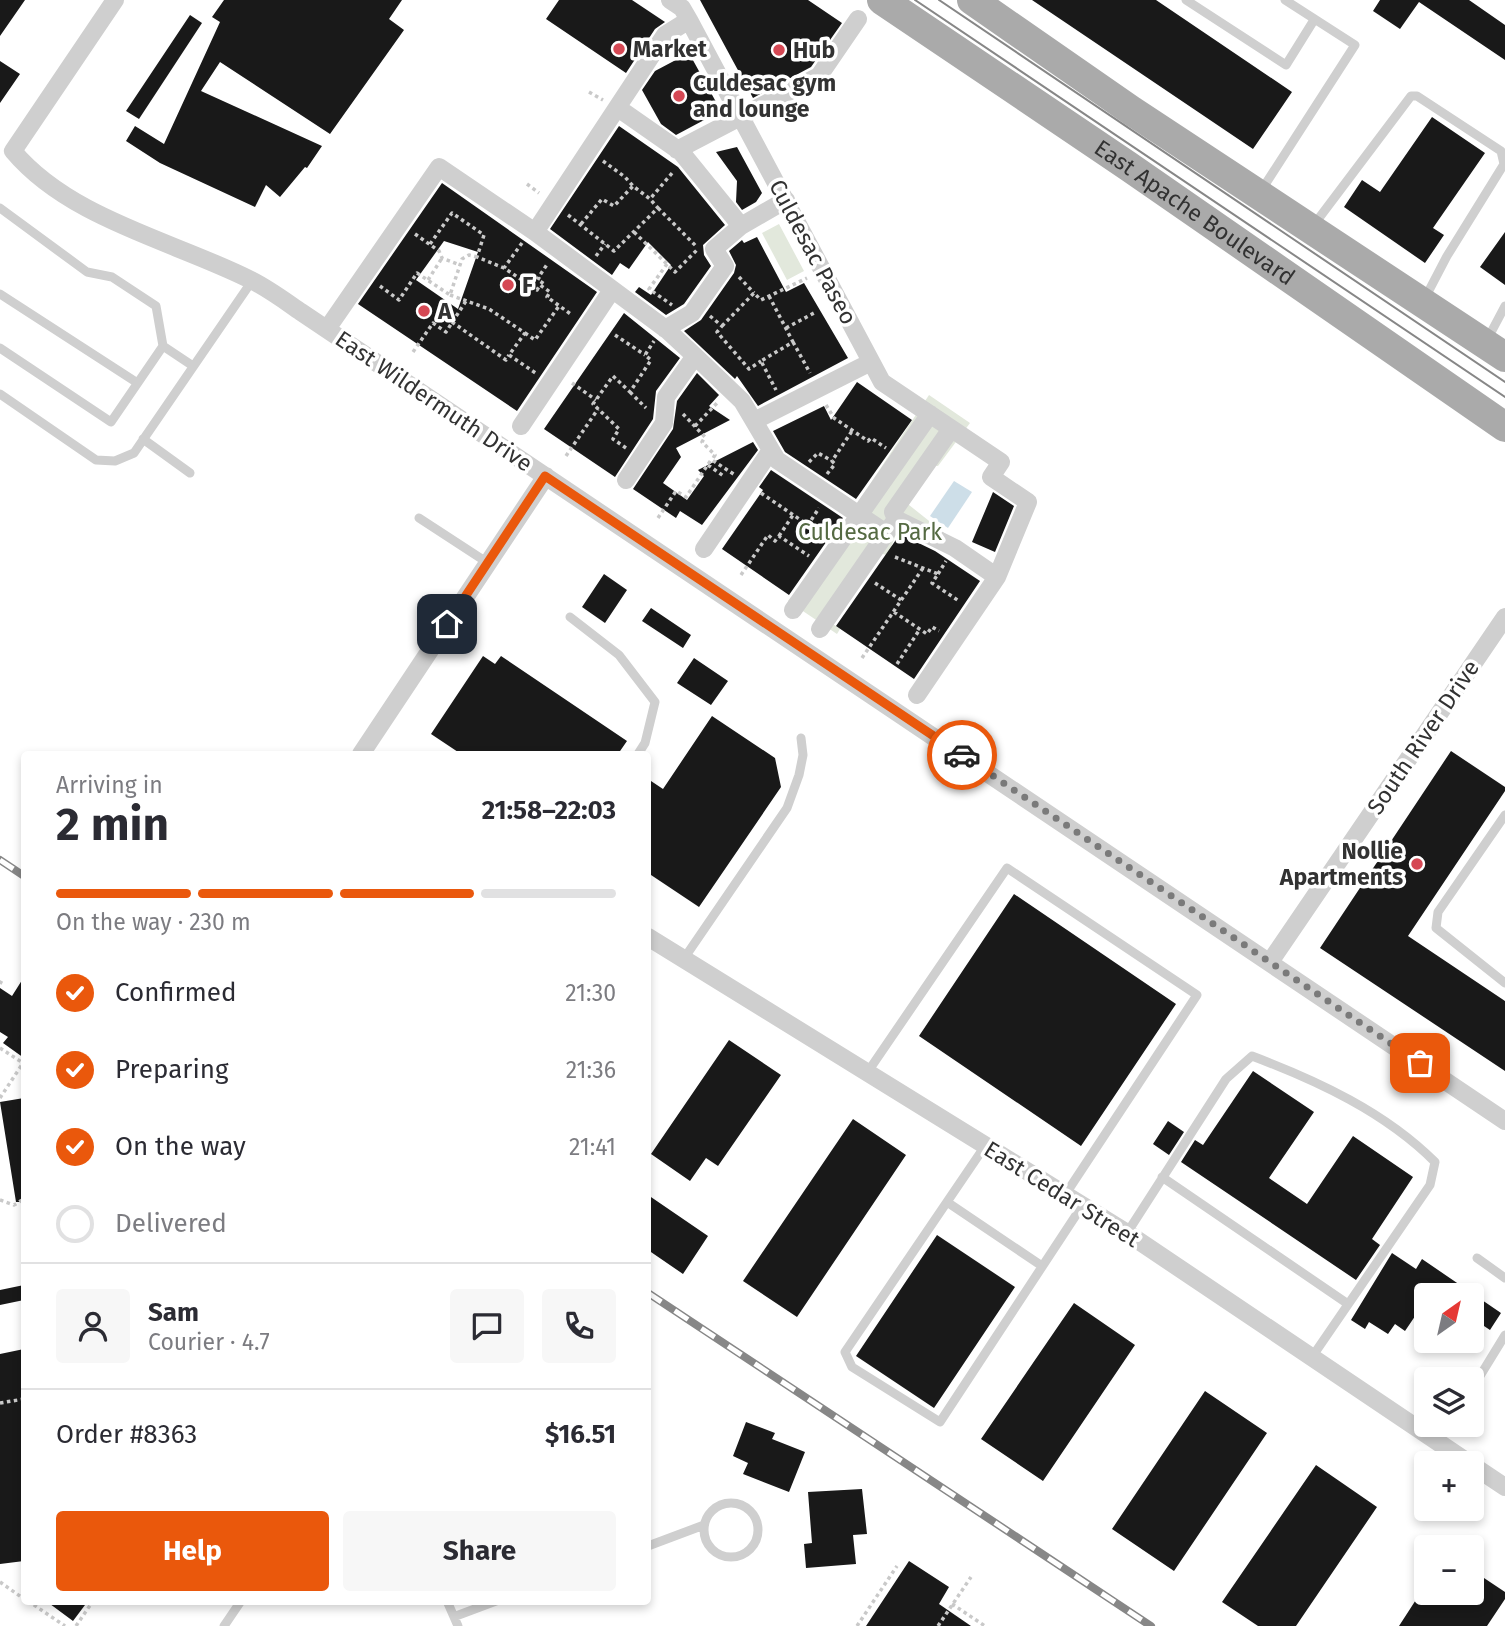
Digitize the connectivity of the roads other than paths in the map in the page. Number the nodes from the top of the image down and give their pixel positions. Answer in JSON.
{"nodes":[{"id":1,"x":115,"y":0,"type":"edge"},
{"id":2,"x":670,"y":0,"type":"edge"},
{"id":3,"x":882,"y":0,"type":"edge"},
{"id":4,"x":972,"y":0,"type":"edge"},
{"id":5,"x":1186,"y":0,"type":"edge"},
{"id":6,"x":1285,"y":0,"type":"edge"},
{"id":7,"x":858,"y":19,"type":"dead end"},
{"id":8,"x":689,"y":20,"type":"junction"},
{"id":9,"x":1314,"y":20,"type":"junction"},
{"id":10,"x":618,"y":108,"type":"junction"},
{"id":11,"x":741,"y":117,"type":"junction"},
{"id":12,"x":682,"y":154,"type":"junction"},
{"id":13,"x":1258,"y":195,"type":"junction"},
{"id":14,"x":786,"y":200,"type":"junction"},
{"id":15,"x":0,"y":208,"type":"edge"},
{"id":16,"x":741,"y":226,"type":"junction"},
{"id":17,"x":1310,"y":230,"type":"junction"},
{"id":18,"x":529,"y":237,"type":"junction"},
{"id":19,"x":252,"y":281,"type":"junction"},
{"id":20,"x":612,"y":290,"type":"junction"},
{"id":21,"x":0,"y":294,"type":"edge"},
{"id":22,"x":1421,"y":304,"type":"junction"},
{"id":23,"x":1505,"y":306,"type":"edge"},
{"id":24,"x":669,"y":326,"type":"junction"},
{"id":25,"x":327,"y":329,"type":"junction"},
{"id":26,"x":163,"y":346,"type":"junction"},
{"id":27,"x":0,"y":348,"type":"edge"},
{"id":28,"x":1495,"y":351,"type":"edge"},
{"id":29,"x":695,"y":356,"type":"junction"},
{"id":30,"x":871,"y":362,"type":"junction"},
{"id":31,"x":193,"y":366,"type":"junction"},
{"id":32,"x":136,"y":382,"type":"junction"},
{"id":33,"x":0,"y":394,"type":"edge"},
{"id":34,"x":930,"y":414,"type":"junction"},
{"id":35,"x":754,"y":421,"type":"junction"},
{"id":36,"x":521,"y":426,"type":"dead end"},
{"id":37,"x":1505,"y":427,"type":"edge"},
{"id":38,"x":951,"y":429,"type":"junction"},
{"id":39,"x":143,"y":439,"type":"junction"},
{"id":40,"x":771,"y":450,"type":"junction"},
{"id":41,"x":190,"y":473,"type":"dead end"},
{"id":42,"x":545,"y":476,"type":"junction"},
{"id":43,"x":626,"y":480,"type":"dead end"},
{"id":44,"x":859,"y":515,"type":"junction"},
{"id":45,"x":419,"y":518,"type":"dead end"},
{"id":46,"x":891,"y":526,"type":"junction"},
{"id":47,"x":704,"y":549,"type":"dead end"},
{"id":48,"x":488,"y":563,"type":"junction"},
{"id":49,"x":997,"y":577,"type":"junction"},
{"id":50,"x":793,"y":610,"type":"dead end"},
{"id":51,"x":570,"y":617,"type":"dead end"},
{"id":52,"x":1505,"y":617,"type":"edge"},
{"id":53,"x":820,"y":629,"type":"dead end"},
{"id":54,"x":917,"y":695,"type":"dead end"},
{"id":55,"x":801,"y":738,"type":"dead end"},
{"id":56,"x":363,"y":751,"type":"edge"},
{"id":57,"x":640,"y":751,"type":"edge"},
{"id":58,"x":1505,"y":815,"type":"edge"},
{"id":59,"x":651,"y":939,"type":"edge"},
{"id":60,"x":683,"y":960,"type":"junction"},
{"id":61,"x":1270,"y":962,"type":"junction"},
{"id":62,"x":1505,"y":983,"type":"edge"},
{"id":63,"x":867,"y":1073,"type":"junction"},
{"id":64,"x":1505,"y":1121,"type":"edge"},
{"id":65,"x":985,"y":1146,"type":"junction"},
{"id":66,"x":1162,"y":1177,"type":"junction"},
{"id":67,"x":1065,"y":1195,"type":"junction"},
{"id":68,"x":947,"y":1202,"type":"junction"},
{"id":69,"x":1082,"y":1206,"type":"junction"},
{"id":70,"x":1126,"y":1233,"type":"junction"},
{"id":71,"x":1477,"y":1258,"type":"dead end"},
{"id":72,"x":1042,"y":1266,"type":"junction"},
{"id":73,"x":1505,"y":1278,"type":"edge"},
{"id":74,"x":1348,"y":1304,"type":"junction"},
{"id":75,"x":1505,"y":1335,"type":"edge"},
{"id":76,"x":1312,"y":1357,"type":"junction"},
{"id":77,"x":1484,"y":1369,"type":"edge"},
{"id":78,"x":1441,"y":1437,"type":"edge"},
{"id":79,"x":1438,"y":1442,"type":"junction"},
{"id":80,"x":1452,"y":1451,"type":"edge"},
{"id":81,"x":1484,"y":1473,"type":"edge"},
{"id":82,"x":1505,"y":1487,"type":"edge"},
{"id":83,"x":704,"y":1525,"type":"junction"},
{"id":84,"x":651,"y":1545,"type":"edge"},
{"id":85,"x":238,"y":1605,"type":"edge"},
{"id":86,"x":448,"y":1605,"type":"edge"},
{"id":87,"x":488,"y":1605,"type":"edge"},
{"id":88,"x":457,"y":1621,"type":"edge"},
{"id":89,"x":224,"y":1626,"type":"edge"}],
"edges":[{"from":1,"to":19,"type":"street","name":"East Wildermuth Drive"},
{"from":2,"to":8,"type":"street","name":"Culdesac Paseo"},
{"from":3,"to":37,"type":"main road","name":"East Apache Boulevard"},
{"from":4,"to":13,"type":"main road"},
{"from":5,"to":9,"type":"lane"},
{"from":6,"to":9,"type":"lane"},
{"from":7,"to":11,"type":"street"},
{"from":8,"to":10,"type":"street"},
{"from":8,"to":11,"type":"street","name":"Culdesac Paseo"},
{"from":9,"to":13,"type":"lane"},
{"from":10,"to":12,"type":"street"},
{"from":10,"to":18,"type":"street"},
{"from":11,"to":12,"type":"street"},
{"from":11,"to":14,"type":"street","name":"Culdesac Paseo"},
{"from":12,"to":16,"type":"street"},
{"from":13,"to":17,"type":"main road"},
{"from":14,"to":16,"type":"street"},
{"from":14,"to":30,"type":"street","name":"Culdesac Paseo"},
{"from":15,"to":26,"type":"lane"},
{"from":16,"to":24,"type":"street"},
{"from":17,"to":22,"type":"main road"},
{"from":17,"to":22,"type":"lane"},
{"from":18,"to":20,"type":"street"},
{"from":18,"to":25,"type":"street"},
{"from":19,"to":25,"type":"street","name":"East Wildermuth Drive"},
{"from":19,"to":31,"type":"lane"},
{"from":20,"to":24,"type":"street"},
{"from":20,"to":36,"type":"street"},
{"from":21,"to":32,"type":"lane"},
{"from":22,"to":28,"type":"main road"},
{"from":23,"to":28,"type":"lane"},
{"from":24,"to":29,"type":"street"},
{"from":25,"to":42,"type":"street","name":"East Wildermuth Drive"},
{"from":26,"to":31,"type":"lane"},
{"from":26,"to":32,"type":"lane"},
{"from":27,"to":32,"type":"lane"},
{"from":29,"to":35,"type":"street"},
{"from":29,"to":43,"type":"street"},
{"from":30,"to":34,"type":"street","name":"Culdesac Paseo"},
{"from":30,"to":35,"type":"street"},
{"from":31,"to":39,"type":"lane"},
{"from":33,"to":39,"type":"lane"},
{"from":34,"to":38,"type":"street","name":"Culdesac Paseo"},
{"from":34,"to":44,"type":"street"},
{"from":35,"to":40,"type":"street"},
{"from":38,"to":46,"type":"street"},
{"from":38,"to":49,"type":"street","name":"Culdesac Paseo"},
{"from":39,"to":41,"type":"lane"},
{"from":40,"to":44,"type":"street"},
{"from":40,"to":47,"type":"street"},
{"from":42,"to":48,"type":"street"},
{"from":42,"to":61,"type":"street","name":"East Wildermuth Drive"},
{"from":44,"to":46,"type":"street"},
{"from":44,"to":50,"type":"street"},
{"from":45,"to":48,"type":"lane"},
{"from":46,"to":49,"type":"street"},
{"from":46,"to":53,"type":"street"},
{"from":48,"to":56,"type":"street"},
{"from":49,"to":54,"type":"street"},
{"from":51,"to":57,"type":"lane"},
{"from":52,"to":61,"type":"street","name":"South River Drive"},
{"from":55,"to":60,"type":"lane"},
{"from":58,"to":62,"type":"lane"},
{"from":59,"to":60,"type":"street","name":"East Cedar Street"},
{"from":60,"to":63,"type":"street","name":"East Cedar Street"},
{"from":61,"to":64,"type":"street","name":"East Wildermuth Drive"},
{"from":63,"to":65,"type":"street","name":"East Cedar Street"},
{"from":63,"to":67,"type":"lane"},
{"from":65,"to":67,"type":"street","name":"East Cedar Street"},
{"from":65,"to":68,"type":"lane"},
{"from":66,"to":70,"type":"lane"},
{"from":66,"to":74,"type":"lane"},
{"from":66,"to":74,"type":"lane"},
{"from":67,"to":69,"type":"street","name":"East Cedar Street"},
{"from":68,"to":72,"type":"lane"},
{"from":68,"to":72,"type":"lane"},
{"from":69,"to":70,"type":"street","name":"East Cedar Street"},
{"from":69,"to":72,"type":"lane"},
{"from":70,"to":76,"type":"street","name":"East Cedar Street"},
{"from":71,"to":73,"type":"lane"},
{"from":74,"to":76,"type":"lane"},
{"from":75,"to":77,"type":"lane"},
{"from":76,"to":79,"type":"street","name":"East Cedar Street"},
{"from":78,"to":79,"type":"lane"},
{"from":79,"to":80,"type":"street","name":"East Cedar Street"},
{"from":81,"to":82,"type":"street","name":"East Cedar Street"},
{"from":83,"to":83,"type":"lane"},
{"from":83,"to":84,"type":"lane"},
{"from":85,"to":89,"type":"lane"},
{"from":86,"to":88,"type":"lane"},
{"from":87,"to":88,"type":"lane"}]}
